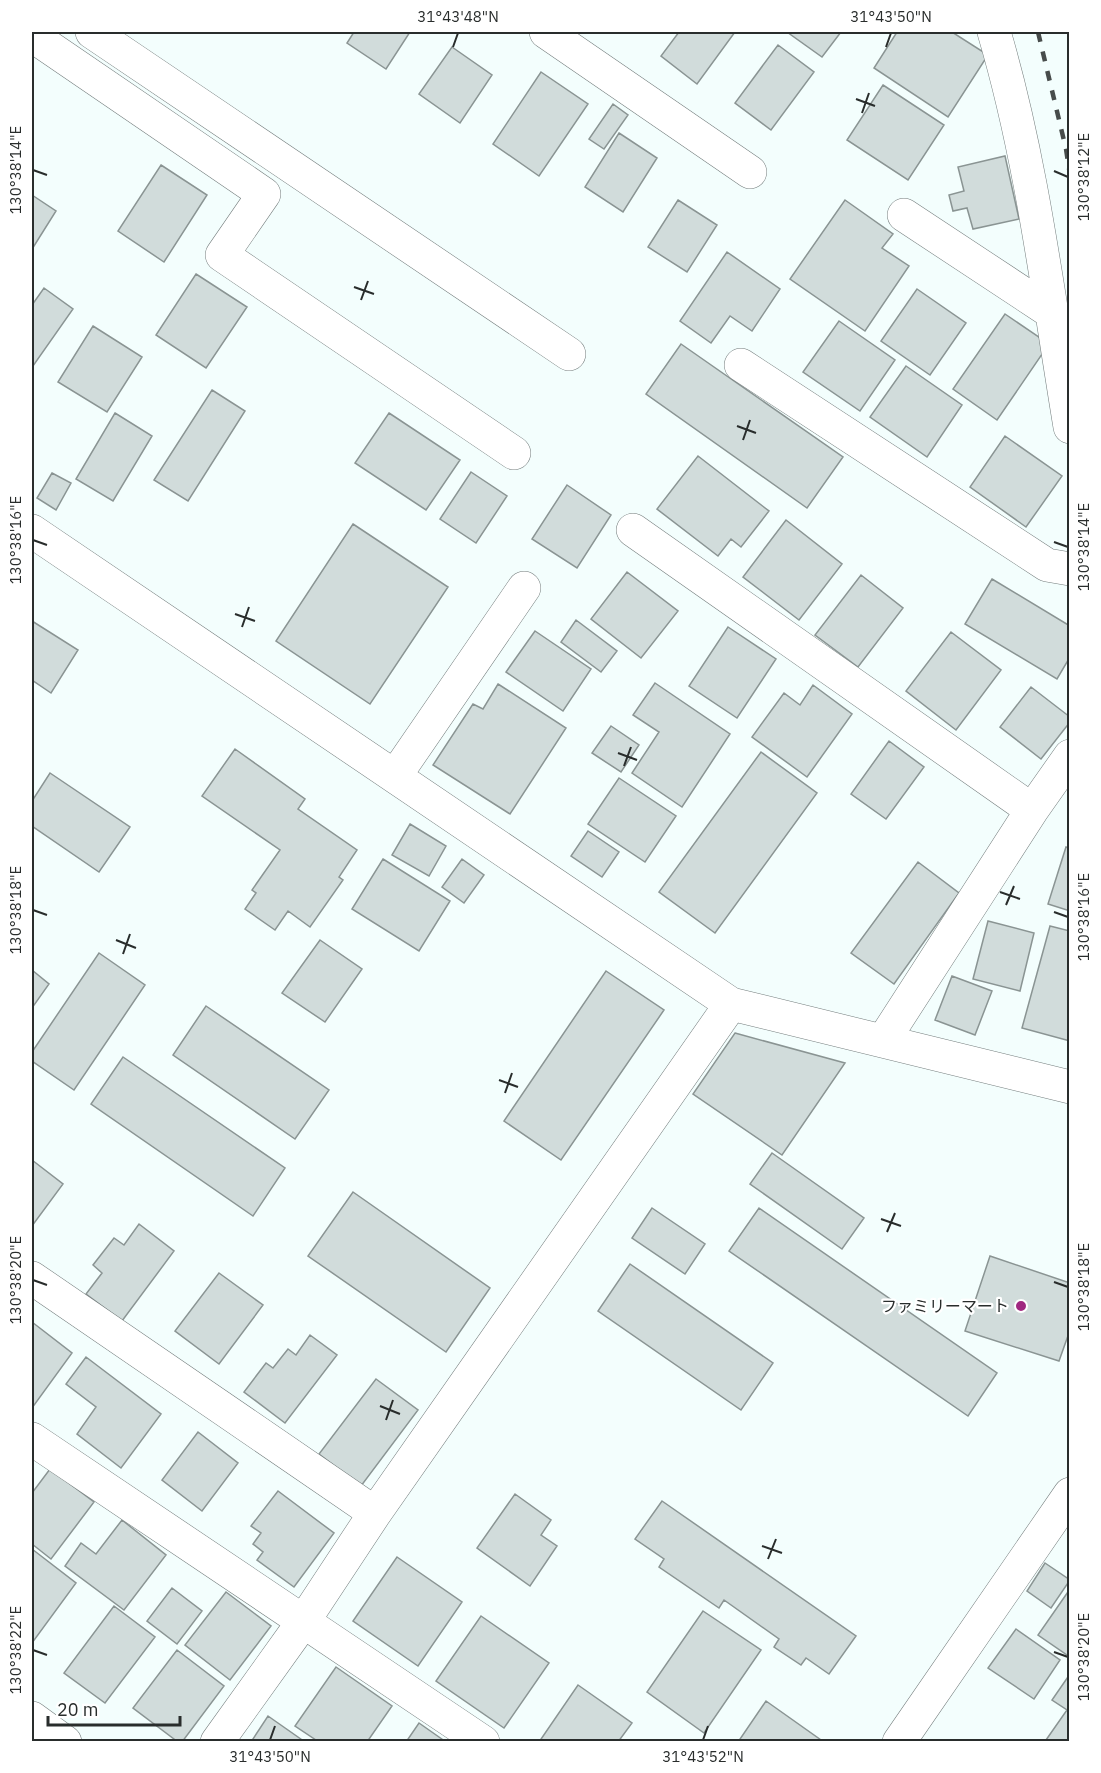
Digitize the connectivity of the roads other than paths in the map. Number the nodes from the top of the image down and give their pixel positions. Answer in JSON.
{"nodes":[{"id":1,"x":92,"y":32,"type":"edge"},
{"id":2,"x":546,"y":32,"type":"edge"},
{"id":3,"x":994,"y":32,"type":"edge"},
{"id":4,"x":42,"y":45,"type":"edge"},
{"id":5,"x":750,"y":172,"type":"dead end"},
{"id":6,"x":904,"y":215,"type":"dead end"},
{"id":7,"x":1051,"y":312,"type":"junction"},
{"id":8,"x":569,"y":354,"type":"dead end"},
{"id":9,"x":741,"y":365,"type":"dead end"},
{"id":10,"x":1070,"y":427,"type":"edge"},
{"id":11,"x":514,"y":453,"type":"dead end"},
{"id":12,"x":633,"y":530,"type":"dead end"},
{"id":13,"x":32,"y":531,"type":"edge"},
{"id":14,"x":1070,"y":569,"type":"edge"},
{"id":15,"x":524,"y":588,"type":"dead end"},
{"id":16,"x":1070,"y":756,"type":"edge"},
{"id":17,"x":395,"y":776,"type":"junction"},
{"id":18,"x":1032,"y":810,"type":"junction"},
{"id":19,"x":731,"y":1004,"type":"junction"},
{"id":20,"x":883,"y":1041,"type":"junction"},
{"id":21,"x":1070,"y":1087,"type":"edge"},
{"id":22,"x":32,"y":1278,"type":"edge"},
{"id":23,"x":32,"y":1439,"type":"edge"},
{"id":24,"x":1070,"y":1494,"type":"edge"},
{"id":25,"x":375,"y":1513,"type":"junction"},
{"id":26,"x":303,"y":1622,"type":"junction"},
{"id":27,"x":32,"y":1718,"type":"edge"},
{"id":28,"x":65,"y":1742,"type":"edge"},
{"id":29,"x":217,"y":1742,"type":"edge"},
{"id":30,"x":483,"y":1742,"type":"edge"},
{"id":31,"x":899,"y":1742,"type":"edge"}],
"edges":[{"from":1,"to":8,"type":"street"},
{"from":2,"to":5,"type":"street"},
{"from":3,"to":7,"type":"street"},
{"from":4,"to":11,"type":"street"},
{"from":6,"to":7,"type":"street"},
{"from":7,"to":10,"type":"street"},
{"from":9,"to":14,"type":"street"},
{"from":12,"to":18,"type":"street"},
{"from":13,"to":17,"type":"street"},
{"from":15,"to":17,"type":"street"},
{"from":16,"to":18,"type":"street"},
{"from":17,"to":19,"type":"street"},
{"from":18,"to":20,"type":"street"},
{"from":19,"to":20,"type":"street"},
{"from":19,"to":25,"type":"street"},
{"from":20,"to":21,"type":"street"},
{"from":22,"to":25,"type":"street"},
{"from":23,"to":26,"type":"street"},
{"from":24,"to":31,"type":"street"},
{"from":25,"to":26,"type":"street"},
{"from":26,"to":29,"type":"street"},
{"from":26,"to":30,"type":"street"},
{"from":27,"to":28,"type":"street"}]}
